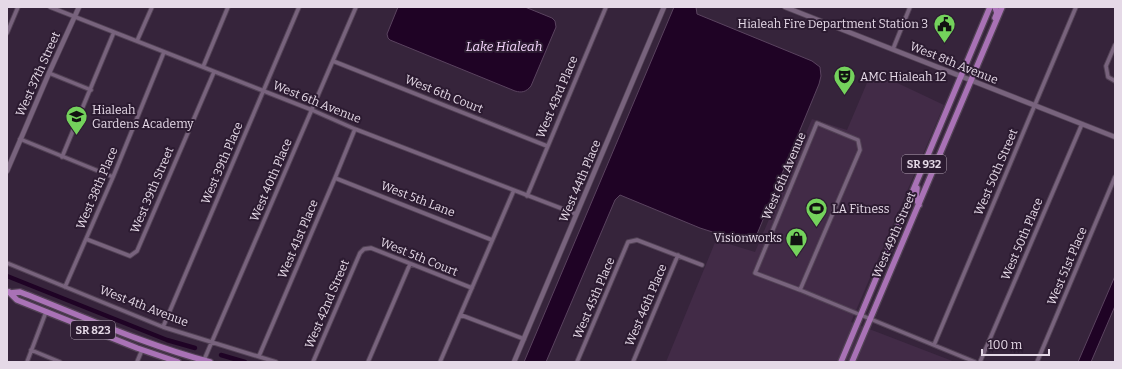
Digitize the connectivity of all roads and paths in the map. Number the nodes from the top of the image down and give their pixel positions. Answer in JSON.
{"nodes":[{"id":1,"x":18,"y":7,"type":"edge"},
{"id":2,"x":50,"y":7,"type":"edge"},
{"id":3,"x":79,"y":7,"type":"edge"},
{"id":4,"x":152,"y":7,"type":"edge"},
{"id":5,"x":228,"y":7,"type":"edge"},
{"id":6,"x":299,"y":7,"type":"edge"},
{"id":7,"x":356,"y":7,"type":"edge"},
{"id":8,"x":606,"y":7,"type":"edge"},
{"id":9,"x":664,"y":7,"type":"edge"},
{"id":10,"x":785,"y":7,"type":"edge"},
{"id":11,"x":910,"y":7,"type":"edge"},
{"id":12,"x":990,"y":7,"type":"edge"},
{"id":13,"x":994,"y":7,"type":"edge"},
{"id":14,"x":1002,"y":7,"type":"edge"},
{"id":15,"x":1076,"y":7,"type":"edge"},
{"id":16,"x":74,"y":16,"type":"junction"},
{"id":17,"x":114,"y":32,"type":"junction"},
{"id":18,"x":7,"y":33,"type":"edge"},
{"id":19,"x":989,"y":39,"type":"junction"},
{"id":20,"x":137,"y":41,"type":"junction"},
{"id":21,"x":1115,"y":45,"type":"edge"},
{"id":22,"x":893,"y":49,"type":"junction"},
{"id":23,"x":164,"y":52,"type":"junction"},
{"id":24,"x":333,"y":61,"type":"junction"},
{"id":25,"x":203,"y":67,"type":"junction"},
{"id":26,"x":214,"y":72,"type":"junction"},
{"id":27,"x":49,"y":73,"type":"junction"},
{"id":28,"x":961,"y":76,"type":"junction"},
{"id":29,"x":971,"y":80,"type":"junction"},
{"id":30,"x":1115,"y":81,"type":"edge"},
{"id":31,"x":91,"y":90,"type":"junction"},
{"id":32,"x":264,"y":92,"type":"junction"},
{"id":33,"x":1035,"y":106,"type":"junction"},
{"id":34,"x":312,"y":110,"type":"junction"},
{"id":35,"x":1082,"y":124,"type":"junction"},
{"id":36,"x":355,"y":129,"type":"junction"},
{"id":37,"x":1115,"y":137,"type":"edge"},
{"id":38,"x":20,"y":139,"type":"junction"},
{"id":39,"x":547,"y":146,"type":"junction"},
{"id":40,"x":62,"y":157,"type":"junction"},
{"id":41,"x":7,"y":171,"type":"edge"},
{"id":42,"x":920,"y":174,"type":"junction"},
{"id":43,"x":113,"y":177,"type":"junction"},
{"id":44,"x":1115,"y":177,"type":"edge"},
{"id":45,"x":335,"y":178,"type":"junction"},
{"id":46,"x":514,"y":190,"type":"junction"},
{"id":47,"x":527,"y":196,"type":"junction"},
{"id":48,"x":909,"y":201,"type":"junction"},
{"id":49,"x":918,"y":205,"type":"junction"},
{"id":50,"x":576,"y":214,"type":"junction"},
{"id":51,"x":907,"y":232,"type":"junction"},
{"id":52,"x":86,"y":239,"type":"junction"},
{"id":53,"x":492,"y":240,"type":"junction"},
{"id":54,"x":360,"y":253,"type":"joint"},
{"id":55,"x":678,"y":255,"type":"junction"},
{"id":56,"x":7,"y":263,"type":"edge"},
{"id":57,"x":410,"y":264,"type":"junction"},
{"id":58,"x":702,"y":265,"type":"dead end"},
{"id":59,"x":65,"y":286,"type":"junction"},
{"id":60,"x":472,"y":288,"type":"junction"},
{"id":61,"x":800,"y":290,"type":"junction"},
{"id":62,"x":9,"y":292,"type":"edge"},
{"id":63,"x":57,"y":306,"type":"junction"},
{"id":64,"x":46,"y":312,"type":"junction"},
{"id":65,"x":461,"y":315,"type":"junction"},
{"id":66,"x":861,"y":315,"type":"junction"},
{"id":67,"x":870,"y":318,"type":"junction"},
{"id":68,"x":163,"y":327,"type":"junction"},
{"id":69,"x":524,"y":338,"type":"junction"},
{"id":70,"x":212,"y":342,"type":"junction"},
{"id":71,"x":934,"y":345,"type":"junction"},
{"id":72,"x":31,"y":350,"type":"junction"},
{"id":73,"x":142,"y":350,"type":"junction"},
{"id":74,"x":259,"y":356,"type":"junction"},
{"id":75,"x":207,"y":361,"type":"edge"},
{"id":76,"x":26,"y":362,"type":"edge"},
{"id":77,"x":60,"y":362,"type":"edge"},
{"id":78,"x":137,"y":362,"type":"edge"},
{"id":79,"x":178,"y":362,"type":"edge"},
{"id":80,"x":276,"y":362,"type":"edge"},
{"id":81,"x":313,"y":362,"type":"edge"},
{"id":82,"x":368,"y":362,"type":"edge"},
{"id":83,"x":440,"y":362,"type":"edge"},
{"id":84,"x":514,"y":362,"type":"edge"},
{"id":85,"x":578,"y":362,"type":"edge"},
{"id":86,"x":633,"y":362,"type":"edge"},
{"id":87,"x":841,"y":362,"type":"edge"},
{"id":88,"x":852,"y":362,"type":"edge"},
{"id":89,"x":975,"y":362,"type":"edge"},
{"id":90,"x":980,"y":362,"type":"edge"},
{"id":91,"x":1037,"y":362,"type":"edge"}],
"edges":[{"from":1,"to":18,"type":"street"},
{"from":2,"to":16,"type":"street","name":"West 6th Avenue"},
{"from":3,"to":16,"type":"street","name":"West 37th Street"},
{"from":4,"to":20,"type":"street"},
{"from":5,"to":25,"type":"street"},
{"from":6,"to":32,"type":"street","name":"West 39th Place"},
{"from":7,"to":24,"type":"street","name":"West 40th Place"},
{"from":8,"to":39,"type":"street","name":"West 43rd Place"},
{"from":9,"to":50,"type":"street","name":"West 44th Place"},
{"from":10,"to":22,"type":"street","name":"West 8th Avenue"},
{"from":11,"to":22,"type":"street"},
{"from":12,"to":28,"type":"main road","name":"West 49th Street","number":"SR 932"},
{"from":13,"to":19,"type":"main road"},
{"from":14,"to":19,"type":"main road","name":"West 49th Street","number":"SR 932"},
{"from":15,"to":33,"type":"street","name":"West 50th Street"},
{"from":16,"to":17,"type":"street","name":"West 6th Avenue"},
{"from":16,"to":27,"type":"street","name":"West 37th Street"},
{"from":17,"to":20,"type":"street","name":"West 6th Avenue"},
{"from":17,"to":31,"type":"street"},
{"from":19,"to":29,"type":"main road","name":"West 49th Street","number":"SR 932"},
{"from":20,"to":23,"type":"street","name":"West 6th Avenue"},
{"from":21,"to":30,"type":"street"},
{"from":22,"to":28,"type":"street","name":"West 8th Avenue"},
{"from":23,"to":25,"type":"street","name":"West 6th Avenue"},
{"from":23,"to":43,"type":"street","name":"West 38th Place"},
{"from":24,"to":34,"type":"street","name":"West 40th Place"},
{"from":24,"to":39,"type":"street","name":"West 6th Court"},
{"from":25,"to":26,"type":"street","name":"West 6th Avenue"},
{"from":26,"to":32,"type":"street","name":"West 6th Avenue"},
{"from":26,"to":52,"type":"street","name":"West 39th Street"},
{"from":27,"to":31,"type":"street"},
{"from":27,"to":38,"type":"street","name":"West 37th Street"},
{"from":28,"to":29,"type":"street","name":"West 8th Avenue"},
{"from":28,"to":42,"type":"main road","name":"West 49th Street","number":"SR 932"},
{"from":29,"to":33,"type":"street","name":"West 8th Avenue"},
{"from":29,"to":49,"type":"main road","name":"West 49th Street","number":"SR 932"},
{"from":31,"to":40,"type":"street"},
{"from":32,"to":34,"type":"street","name":"West 6th Avenue"},
{"from":32,"to":68,"type":"street","name":"West 39th Place"},
{"from":33,"to":35,"type":"street","name":"West 8th Avenue"},
{"from":33,"to":71,"type":"street","name":"West 50th Street"},
{"from":34,"to":36,"type":"street","name":"West 6th Avenue"},
{"from":34,"to":70,"type":"street","name":"West 40th Place"},
{"from":35,"to":37,"type":"street","name":"West 8th Avenue"},
{"from":35,"to":90,"type":"street","name":"West 50th Place"},
{"from":36,"to":45,"type":"street","name":"West 41st Place"},
{"from":36,"to":46,"type":"street","name":"West 6th Avenue"},
{"from":38,"to":40,"type":"street"},
{"from":38,"to":41,"type":"street","name":"West 37th Street"},
{"from":39,"to":47,"type":"street","name":"West 43rd Place"},
{"from":40,"to":43,"type":"street"},
{"from":42,"to":48,"type":"main road","name":"West 49th Street","number":"SR 932"},
{"from":42,"to":49,"type":"main road"},
{"from":43,"to":52,"type":"street","name":"West 38th Place"},
{"from":44,"to":91,"type":"street","name":"West 51st Place"},
{"from":45,"to":53,"type":"street","name":"West 5th Lane"},
{"from":45,"to":74,"type":"street","name":"West 41st Place"},
{"from":46,"to":47,"type":"street","name":"West 6th Avenue"},
{"from":46,"to":53,"type":"street"},
{"from":47,"to":50,"type":"street","name":"West 6th Avenue"},
{"from":48,"to":51,"type":"main road"},
{"from":48,"to":66,"type":"main road","name":"West 49th Street","number":"SR 932"},
{"from":49,"to":51,"type":"main road","name":"West 49th Street","number":"SR 932"},
{"from":50,"to":69,"type":"street","name":"West 44th Place"},
{"from":51,"to":67,"type":"main road","name":"West 49th Street","number":"SR 932"},
{"from":52,"to":59,"type":"street","name":"West 38th Place"},
{"from":53,"to":60,"type":"street"},
{"from":54,"to":57,"type":"street","name":"West 5th Court"},
{"from":54,"to":81,"type":"street","name":"West 42nd Street"},
{"from":55,"to":58,"type":"street"},
{"from":55,"to":85,"type":"street","name":"West 45th Place"},
{"from":55,"to":86,"type":"street","name":"West 46th Place"},
{"from":56,"to":59,"type":"street","name":"West 4th Avenue"},
{"from":57,"to":60,"type":"street","name":"West 5th Court"},
{"from":57,"to":82,"type":"street"},
{"from":59,"to":68,"type":"street","name":"West 4th Avenue"},
{"from":60,"to":65,"type":"street"},
{"from":61,"to":61,"type":"street","name":"West 6th Avenue"},
{"from":61,"to":66,"type":"street","name":"West 6th Avenue"},
{"from":62,"to":63,"type":"main road","number":"SR 823"},
{"from":62,"to":64,"type":"main road","number":"SR 823"},
{"from":63,"to":64,"type":"main road"},
{"from":63,"to":75,"type":"main road","number":"SR 823"},
{"from":64,"to":72,"type":"street"},
{"from":64,"to":73,"type":"main road","number":"SR 823"},
{"from":65,"to":69,"type":"street"},
{"from":65,"to":83,"type":"street"},
{"from":66,"to":67,"type":"street","name":"West 6th Avenue"},
{"from":66,"to":87,"type":"main road","name":"West 49th Street","number":"SR 932"},
{"from":67,"to":71,"type":"street","name":"West 6th Avenue"},
{"from":67,"to":88,"type":"main road","name":"West 49th Street","number":"SR 932"},
{"from":68,"to":70,"type":"street","name":"West 4th Avenue"},
{"from":69,"to":84,"type":"street","name":"West 44th Place"},
{"from":70,"to":74,"type":"street","name":"West 4th Avenue"},
{"from":70,"to":75,"type":"street","name":"West 40th Place"},
{"from":71,"to":89,"type":"street","name":"West 6th Avenue"},
{"from":72,"to":76,"type":"street"},
{"from":72,"to":77,"type":"street"},
{"from":73,"to":78,"type":"street"},
{"from":73,"to":79,"type":"main road","number":"SR 823"},
{"from":74,"to":80,"type":"street","name":"West 4th Avenue"}]}
